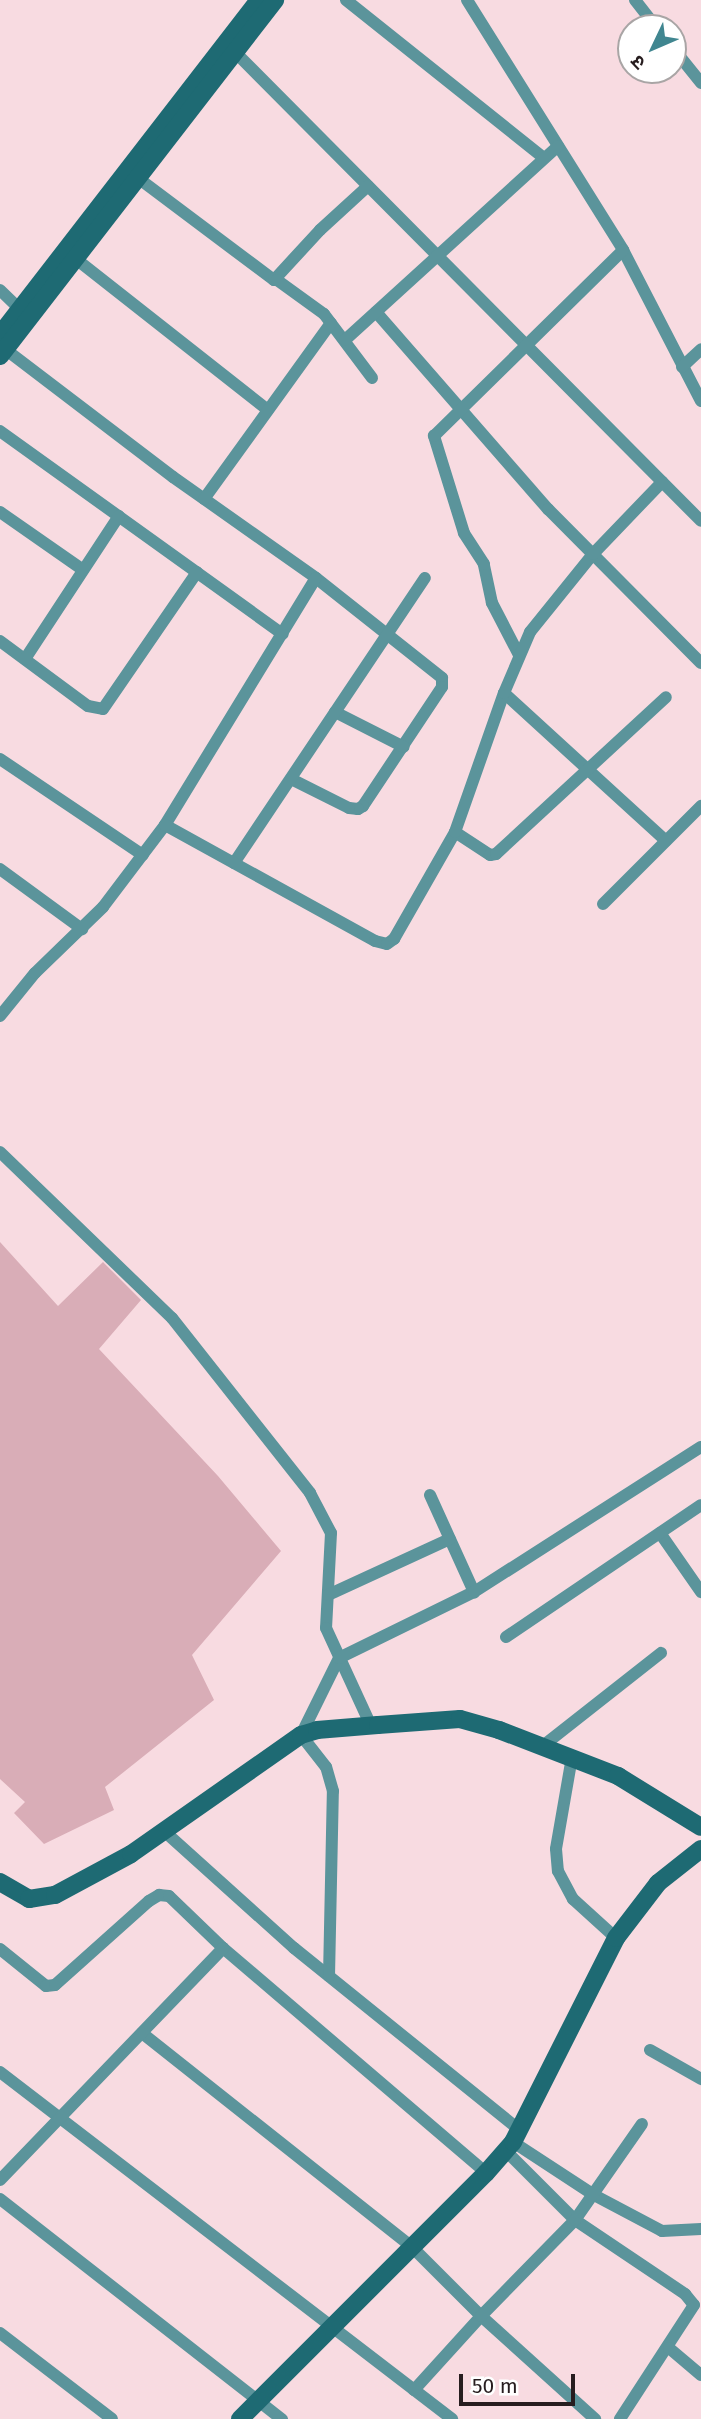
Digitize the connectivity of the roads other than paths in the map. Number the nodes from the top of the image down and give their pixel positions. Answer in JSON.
{"nodes":[{"id":1,"x":259,"y":0,"type":"edge"},
{"id":2,"x":275,"y":0,"type":"edge"},
{"id":3,"x":346,"y":0,"type":"edge"},
{"id":4,"x":467,"y":0,"type":"edge"},
{"id":5,"x":635,"y":0,"type":"edge"},
{"id":6,"x":646,"y":14,"type":"edge"},
{"id":7,"x":235,"y":52,"type":"junction"},
{"id":8,"x":687,"y":66,"type":"edge"},
{"id":9,"x":701,"y":83,"type":"edge"},
{"id":10,"x":558,"y":146,"type":"junction"},
{"id":11,"x":544,"y":158,"type":"junction"},
{"id":12,"x":138,"y":178,"type":"junction"},
{"id":13,"x":368,"y":186,"type":"junction"},
{"id":14,"x":623,"y":250,"type":"junction"},
{"id":15,"x":437,"y":257,"type":"junction"},
{"id":16,"x":76,"y":259,"type":"junction"},
{"id":17,"x":277,"y":280,"type":"junction"},
{"id":18,"x":0,"y":290,"type":"edge"},
{"id":19,"x":20,"y":309,"type":"junction"},
{"id":20,"x":376,"y":312,"type":"junction"},
{"id":21,"x":331,"y":323,"type":"junction"},
{"id":22,"x":345,"y":340,"type":"junction"},
{"id":23,"x":529,"y":345,"type":"junction"},
{"id":24,"x":2,"y":347,"type":"edge"},
{"id":25,"x":701,"y":349,"type":"edge"},
{"id":26,"x":682,"y":367,"type":"junction"},
{"id":27,"x":372,"y":378,"type":"dead end"},
{"id":28,"x":701,"y":401,"type":"edge"},
{"id":29,"x":268,"y":410,"type":"junction"},
{"id":30,"x":460,"y":410,"type":"junction"},
{"id":31,"x":0,"y":431,"type":"edge"},
{"id":32,"x":662,"y":481,"type":"junction"},
{"id":33,"x":204,"y":499,"type":"junction"},
{"id":34,"x":0,"y":512,"type":"edge"},
{"id":35,"x":698,"y":514,"type":"edge"},
{"id":36,"x":119,"y":516,"type":"junction"},
{"id":37,"x":593,"y":554,"type":"junction"},
{"id":38,"x":83,"y":569,"type":"junction"},
{"id":39,"x":197,"y":572,"type":"junction"},
{"id":40,"x":316,"y":578,"type":"junction"},
{"id":41,"x":425,"y":578,"type":"dead end"},
{"id":42,"x":388,"y":633,"type":"junction"},
{"id":43,"x":283,"y":634,"type":"junction"},
{"id":44,"x":0,"y":641,"type":"edge"},
{"id":45,"x":519,"y":655,"type":"junction"},
{"id":46,"x":25,"y":659,"type":"junction"},
{"id":47,"x":701,"y":663,"type":"edge"},
{"id":48,"x":504,"y":693,"type":"junction"},
{"id":49,"x":667,"y":697,"type":"dead end"},
{"id":50,"x":335,"y":712,"type":"junction"},
{"id":51,"x":404,"y":747,"type":"junction"},
{"id":52,"x":0,"y":759,"type":"edge"},
{"id":53,"x":590,"y":769,"type":"junction"},
{"id":54,"x":291,"y":779,"type":"junction"},
{"id":55,"x":701,"y":806,"type":"edge"},
{"id":56,"x":165,"y":825,"type":"junction"},
{"id":57,"x":455,"y":832,"type":"junction"},
{"id":58,"x":666,"y":841,"type":"junction"},
{"id":59,"x":143,"y":855,"type":"junction"},
{"id":60,"x":234,"y":863,"type":"junction"},
{"id":61,"x":0,"y":869,"type":"edge"},
{"id":62,"x":603,"y":904,"type":"dead end"},
{"id":63,"x":82,"y":929,"type":"junction"},
{"id":64,"x":0,"y":1016,"type":"edge"},
{"id":65,"x":0,"y":1152,"type":"edge"},
{"id":66,"x":701,"y":1447,"type":"edge"},
{"id":67,"x":430,"y":1496,"type":"dead end"},
{"id":68,"x":701,"y":1504,"type":"edge"},
{"id":69,"x":660,"y":1532,"type":"junction"},
{"id":70,"x":450,"y":1539,"type":"junction"},
{"id":71,"x":474,"y":1592,"type":"junction"},
{"id":72,"x":701,"y":1592,"type":"edge"},
{"id":73,"x":328,"y":1595,"type":"junction"},
{"id":74,"x":506,"y":1637,"type":"dead end"},
{"id":75,"x":661,"y":1653,"type":"dead end"},
{"id":76,"x":340,"y":1658,"type":"junction"},
{"id":77,"x":371,"y":1726,"type":"junction"},
{"id":78,"x":301,"y":1735,"type":"junction"},
{"id":79,"x":544,"y":1745,"type":"junction"},
{"id":80,"x":572,"y":1757,"type":"junction"},
{"id":81,"x":701,"y":1827,"type":"edge"},
{"id":82,"x":164,"y":1831,"type":"junction"},
{"id":83,"x":701,"y":1849,"type":"edge"},
{"id":84,"x":0,"y":1882,"type":"edge"},
{"id":85,"x":616,"y":1938,"type":"junction"},
{"id":86,"x":223,"y":1948,"type":"junction"},
{"id":87,"x":0,"y":1949,"type":"edge"},
{"id":88,"x":329,"y":1976,"type":"junction"},
{"id":89,"x":142,"y":2033,"type":"junction"},
{"id":90,"x":650,"y":2050,"type":"dead end"},
{"id":91,"x":0,"y":2072,"type":"edge"},
{"id":92,"x":701,"y":2079,"type":"edge"},
{"id":93,"x":60,"y":2118,"type":"junction"},
{"id":94,"x":642,"y":2124,"type":"dead end"},
{"id":95,"x":512,"y":2140,"type":"junction"},
{"id":96,"x":486,"y":2173,"type":"junction"},
{"id":97,"x":0,"y":2180,"type":"edge"},
{"id":98,"x":594,"y":2195,"type":"junction"},
{"id":99,"x":0,"y":2199,"type":"edge"},
{"id":100,"x":575,"y":2220,"type":"junction"},
{"id":101,"x":701,"y":2229,"type":"edge"},
{"id":102,"x":412,"y":2247,"type":"junction"},
{"id":103,"x":481,"y":2316,"type":"junction"},
{"id":104,"x":331,"y":2328,"type":"junction"},
{"id":105,"x":0,"y":2333,"type":"edge"},
{"id":106,"x":669,"y":2347,"type":"junction"},
{"id":107,"x":701,"y":2375,"type":"edge"},
{"id":108,"x":414,"y":2390,"type":"junction"},
{"id":109,"x":259,"y":2400,"type":"junction"},
{"id":110,"x":112,"y":2419,"type":"edge"},
{"id":111,"x":240,"y":2419,"type":"edge"},
{"id":112,"x":282,"y":2419,"type":"edge"},
{"id":113,"x":452,"y":2419,"type":"edge"},
{"id":114,"x":595,"y":2419,"type":"edge"},
{"id":115,"x":620,"y":2419,"type":"edge"}],
"edges":[{"from":1,"to":19,"type":"street"},
{"from":2,"to":7,"type":"street"},
{"from":3,"to":11,"type":"street"},
{"from":4,"to":10,"type":"street"},
{"from":5,"to":6,"type":"street"},
{"from":7,"to":12,"type":"street"},
{"from":7,"to":13,"type":"street"},
{"from":8,"to":9,"type":"street"},
{"from":10,"to":11,"type":"street"},
{"from":10,"to":14,"type":"street"},
{"from":11,"to":15,"type":"street"},
{"from":12,"to":16,"type":"street"},
{"from":12,"to":17,"type":"street"},
{"from":13,"to":15,"type":"street"},
{"from":13,"to":17,"type":"street"},
{"from":14,"to":23,"type":"street"},
{"from":14,"to":26,"type":"street"},
{"from":15,"to":20,"type":"street"},
{"from":15,"to":23,"type":"street"},
{"from":16,"to":24,"type":"street"},
{"from":16,"to":29,"type":"street"},
{"from":17,"to":21,"type":"street"},
{"from":18,"to":19,"type":"street"},
{"from":19,"to":24,"type":"street"},
{"from":20,"to":22,"type":"street"},
{"from":20,"to":30,"type":"street"},
{"from":21,"to":22,"type":"street"},
{"from":21,"to":29,"type":"street"},
{"from":22,"to":27,"type":"street"},
{"from":23,"to":30,"type":"street"},
{"from":23,"to":32,"type":"street"},
{"from":24,"to":33,"type":"street"},
{"from":25,"to":26,"type":"street"},
{"from":26,"to":28,"type":"street"},
{"from":29,"to":33,"type":"street"},
{"from":30,"to":37,"type":"street"},
{"from":30,"to":45,"type":"street"},
{"from":31,"to":36,"type":"street"},
{"from":32,"to":35,"type":"street"},
{"from":32,"to":37,"type":"street"},
{"from":33,"to":40,"type":"street"},
{"from":34,"to":38,"type":"street"},
{"from":36,"to":38,"type":"street"},
{"from":36,"to":39,"type":"street"},
{"from":37,"to":45,"type":"street"},
{"from":37,"to":47,"type":"street"},
{"from":38,"to":46,"type":"street"},
{"from":39,"to":43,"type":"street"},
{"from":39,"to":46,"type":"street"},
{"from":40,"to":42,"type":"street"},
{"from":40,"to":43,"type":"street"},
{"from":41,"to":42,"type":"street"},
{"from":42,"to":50,"type":"street"},
{"from":42,"to":51,"type":"street"},
{"from":43,"to":56,"type":"street"},
{"from":44,"to":46,"type":"street"},
{"from":45,"to":48,"type":"street"},
{"from":48,"to":53,"type":"street"},
{"from":48,"to":57,"type":"street"},
{"from":49,"to":53,"type":"street"},
{"from":50,"to":51,"type":"street"},
{"from":50,"to":54,"type":"street"},
{"from":51,"to":54,"type":"street"},
{"from":52,"to":59,"type":"street"},
{"from":53,"to":57,"type":"street"},
{"from":53,"to":58,"type":"street"},
{"from":54,"to":60,"type":"street"},
{"from":55,"to":58,"type":"street"},
{"from":56,"to":59,"type":"street"},
{"from":56,"to":60,"type":"street"},
{"from":57,"to":60,"type":"street"},
{"from":58,"to":62,"type":"street"},
{"from":59,"to":63,"type":"street"},
{"from":61,"to":63,"type":"street"},
{"from":63,"to":64,"type":"street"},
{"from":65,"to":73,"type":"street"},
{"from":66,"to":71,"type":"street"},
{"from":67,"to":70,"type":"street"},
{"from":68,"to":69,"type":"street"},
{"from":69,"to":72,"type":"street"},
{"from":69,"to":74,"type":"street"},
{"from":70,"to":71,"type":"street"},
{"from":70,"to":73,"type":"street"},
{"from":71,"to":76,"type":"street"},
{"from":73,"to":76,"type":"street"},
{"from":75,"to":79,"type":"street"},
{"from":76,"to":77,"type":"street"},
{"from":76,"to":78,"type":"street"},
{"from":77,"to":78,"type":"street"},
{"from":77,"to":79,"type":"street"},
{"from":78,"to":82,"type":"street"},
{"from":78,"to":88,"type":"street"},
{"from":79,"to":80,"type":"street"},
{"from":80,"to":81,"type":"street"},
{"from":80,"to":85,"type":"street"},
{"from":82,"to":84,"type":"street"},
{"from":82,"to":88,"type":"street"},
{"from":83,"to":85,"type":"street"},
{"from":85,"to":95,"type":"street"},
{"from":86,"to":87,"type":"street"},
{"from":86,"to":89,"type":"street"},
{"from":86,"to":96,"type":"street"},
{"from":88,"to":95,"type":"street"},
{"from":89,"to":93,"type":"street"},
{"from":89,"to":102,"type":"street"},
{"from":90,"to":92,"type":"street"},
{"from":91,"to":93,"type":"street"},
{"from":93,"to":97,"type":"street"},
{"from":93,"to":104,"type":"street"},
{"from":94,"to":98,"type":"street"},
{"from":95,"to":96,"type":"street"},
{"from":95,"to":98,"type":"street"},
{"from":95,"to":100,"type":"street"},
{"from":96,"to":102,"type":"street"},
{"from":98,"to":100,"type":"street"},
{"from":98,"to":101,"type":"street"},
{"from":99,"to":109,"type":"street"},
{"from":100,"to":103,"type":"street"},
{"from":100,"to":106,"type":"street"},
{"from":102,"to":103,"type":"street"},
{"from":102,"to":104,"type":"street"},
{"from":103,"to":108,"type":"street"},
{"from":103,"to":114,"type":"street"},
{"from":104,"to":108,"type":"street"},
{"from":104,"to":109,"type":"street"},
{"from":105,"to":110,"type":"street"},
{"from":106,"to":107,"type":"street"},
{"from":106,"to":115,"type":"street"},
{"from":108,"to":113,"type":"street"},
{"from":109,"to":111,"type":"street"},
{"from":109,"to":112,"type":"street"}]}
